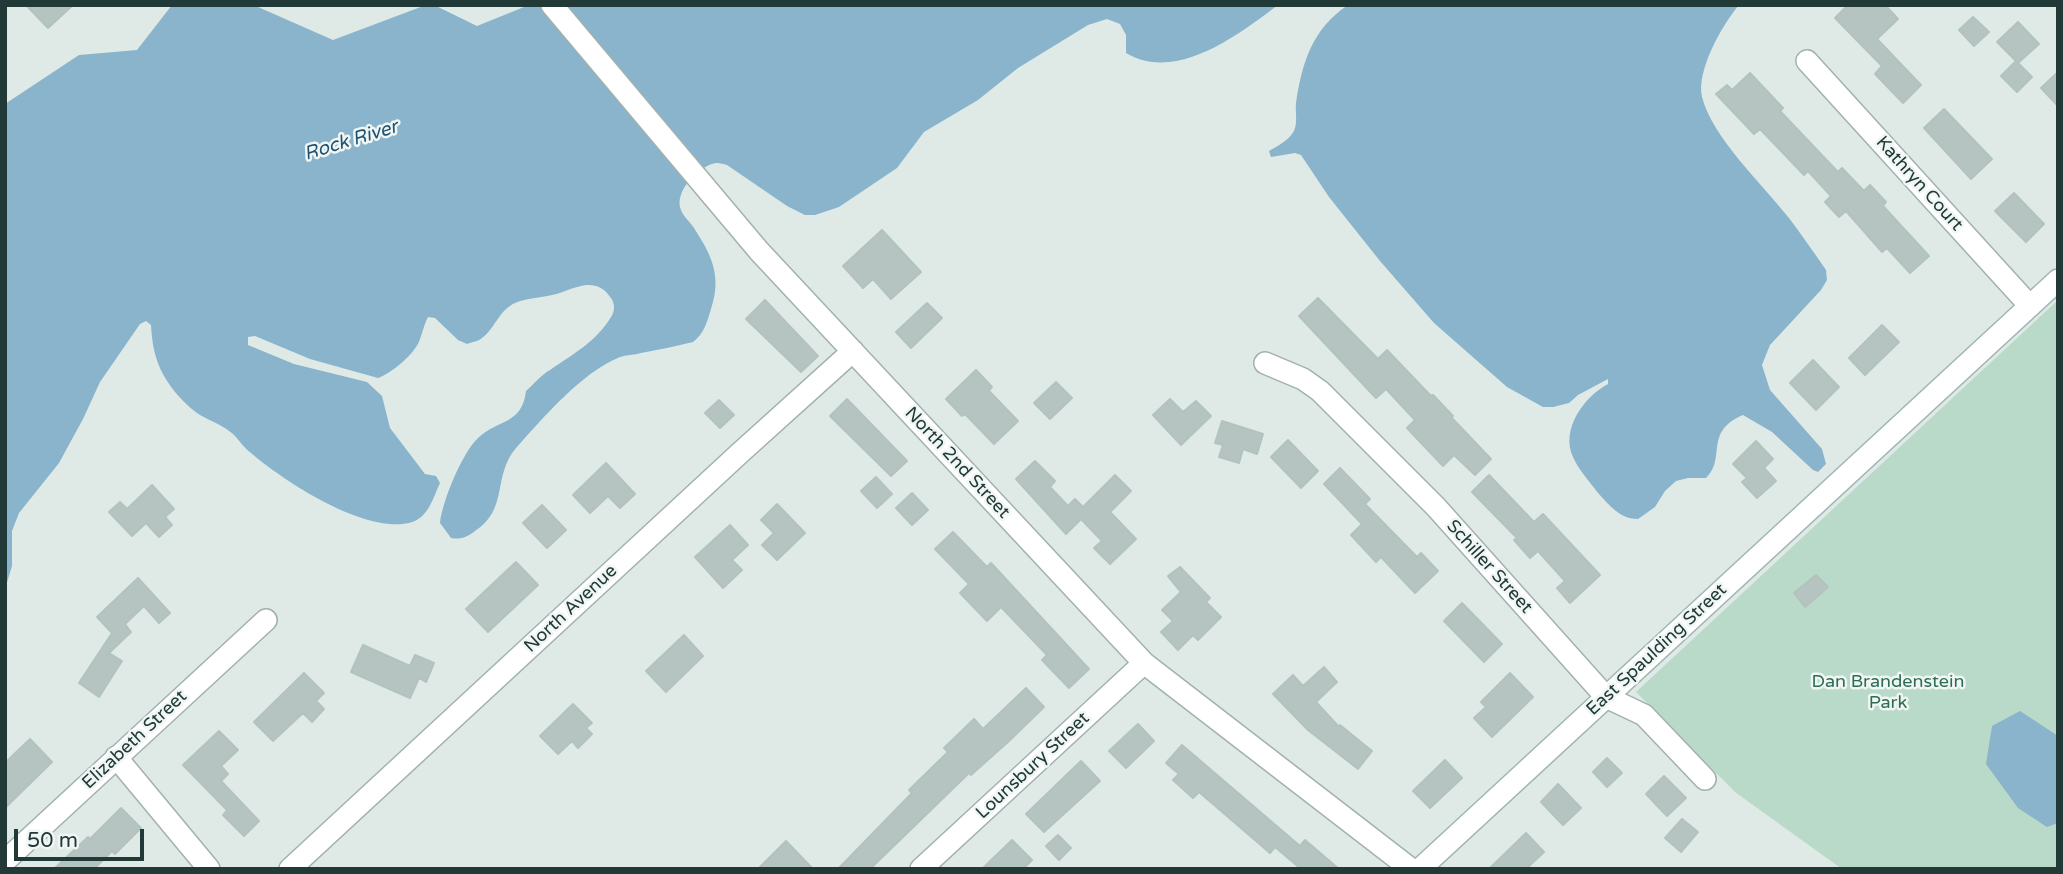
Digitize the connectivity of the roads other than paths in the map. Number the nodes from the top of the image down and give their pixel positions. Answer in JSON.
{"nodes":[{"id":1,"x":552,"y":5,"type":"edge"},
{"id":2,"x":1807,"y":61,"type":"dead end"},
{"id":3,"x":2058,"y":280,"type":"edge"},
{"id":4,"x":2030,"y":306,"type":"junction"},
{"id":5,"x":853,"y":351,"type":"junction"},
{"id":6,"x":1265,"y":363,"type":"dead end"},
{"id":7,"x":265,"y":620,"type":"dead end"},
{"id":8,"x":1144,"y":663,"type":"junction"},
{"id":9,"x":1606,"y":697,"type":"junction"},
{"id":10,"x":116,"y":757,"type":"junction"},
{"id":11,"x":1705,"y":779,"type":"dead end"},
{"id":12,"x":5,"y":861,"type":"edge"},
{"id":13,"x":209,"y":869,"type":"edge"},
{"id":14,"x":290,"y":869,"type":"edge"},
{"id":15,"x":921,"y":869,"type":"edge"},
{"id":16,"x":1412,"y":869,"type":"edge"},
{"id":17,"x":1420,"y":869,"type":"edge"}],
"edges":[{"from":1,"to":5,"type":"street","name":"North 2nd Street"},
{"from":2,"to":4,"type":"street","name":"Kathryn Court"},
{"from":3,"to":4,"type":"street","name":"East Spaulding Street"},
{"from":4,"to":9,"type":"street","name":"East Spaulding Street"},
{"from":5,"to":8,"type":"street","name":"North 2nd Street"},
{"from":5,"to":14,"type":"street","name":"North Avenue"},
{"from":6,"to":9,"type":"street","name":"Schiller Street"},
{"from":7,"to":10,"type":"street","name":"Elizabeth Street"},
{"from":8,"to":15,"type":"street","name":"Lounsbury Street"},
{"from":8,"to":16,"type":"street","name":"North 2nd Street"},
{"from":9,"to":11,"type":"street","name":"Schiller Street"},
{"from":9,"to":17,"type":"street","name":"East Spaulding Street"},
{"from":10,"to":12,"type":"street","name":"Elizabeth Street"},
{"from":10,"to":13,"type":"street"}]}
